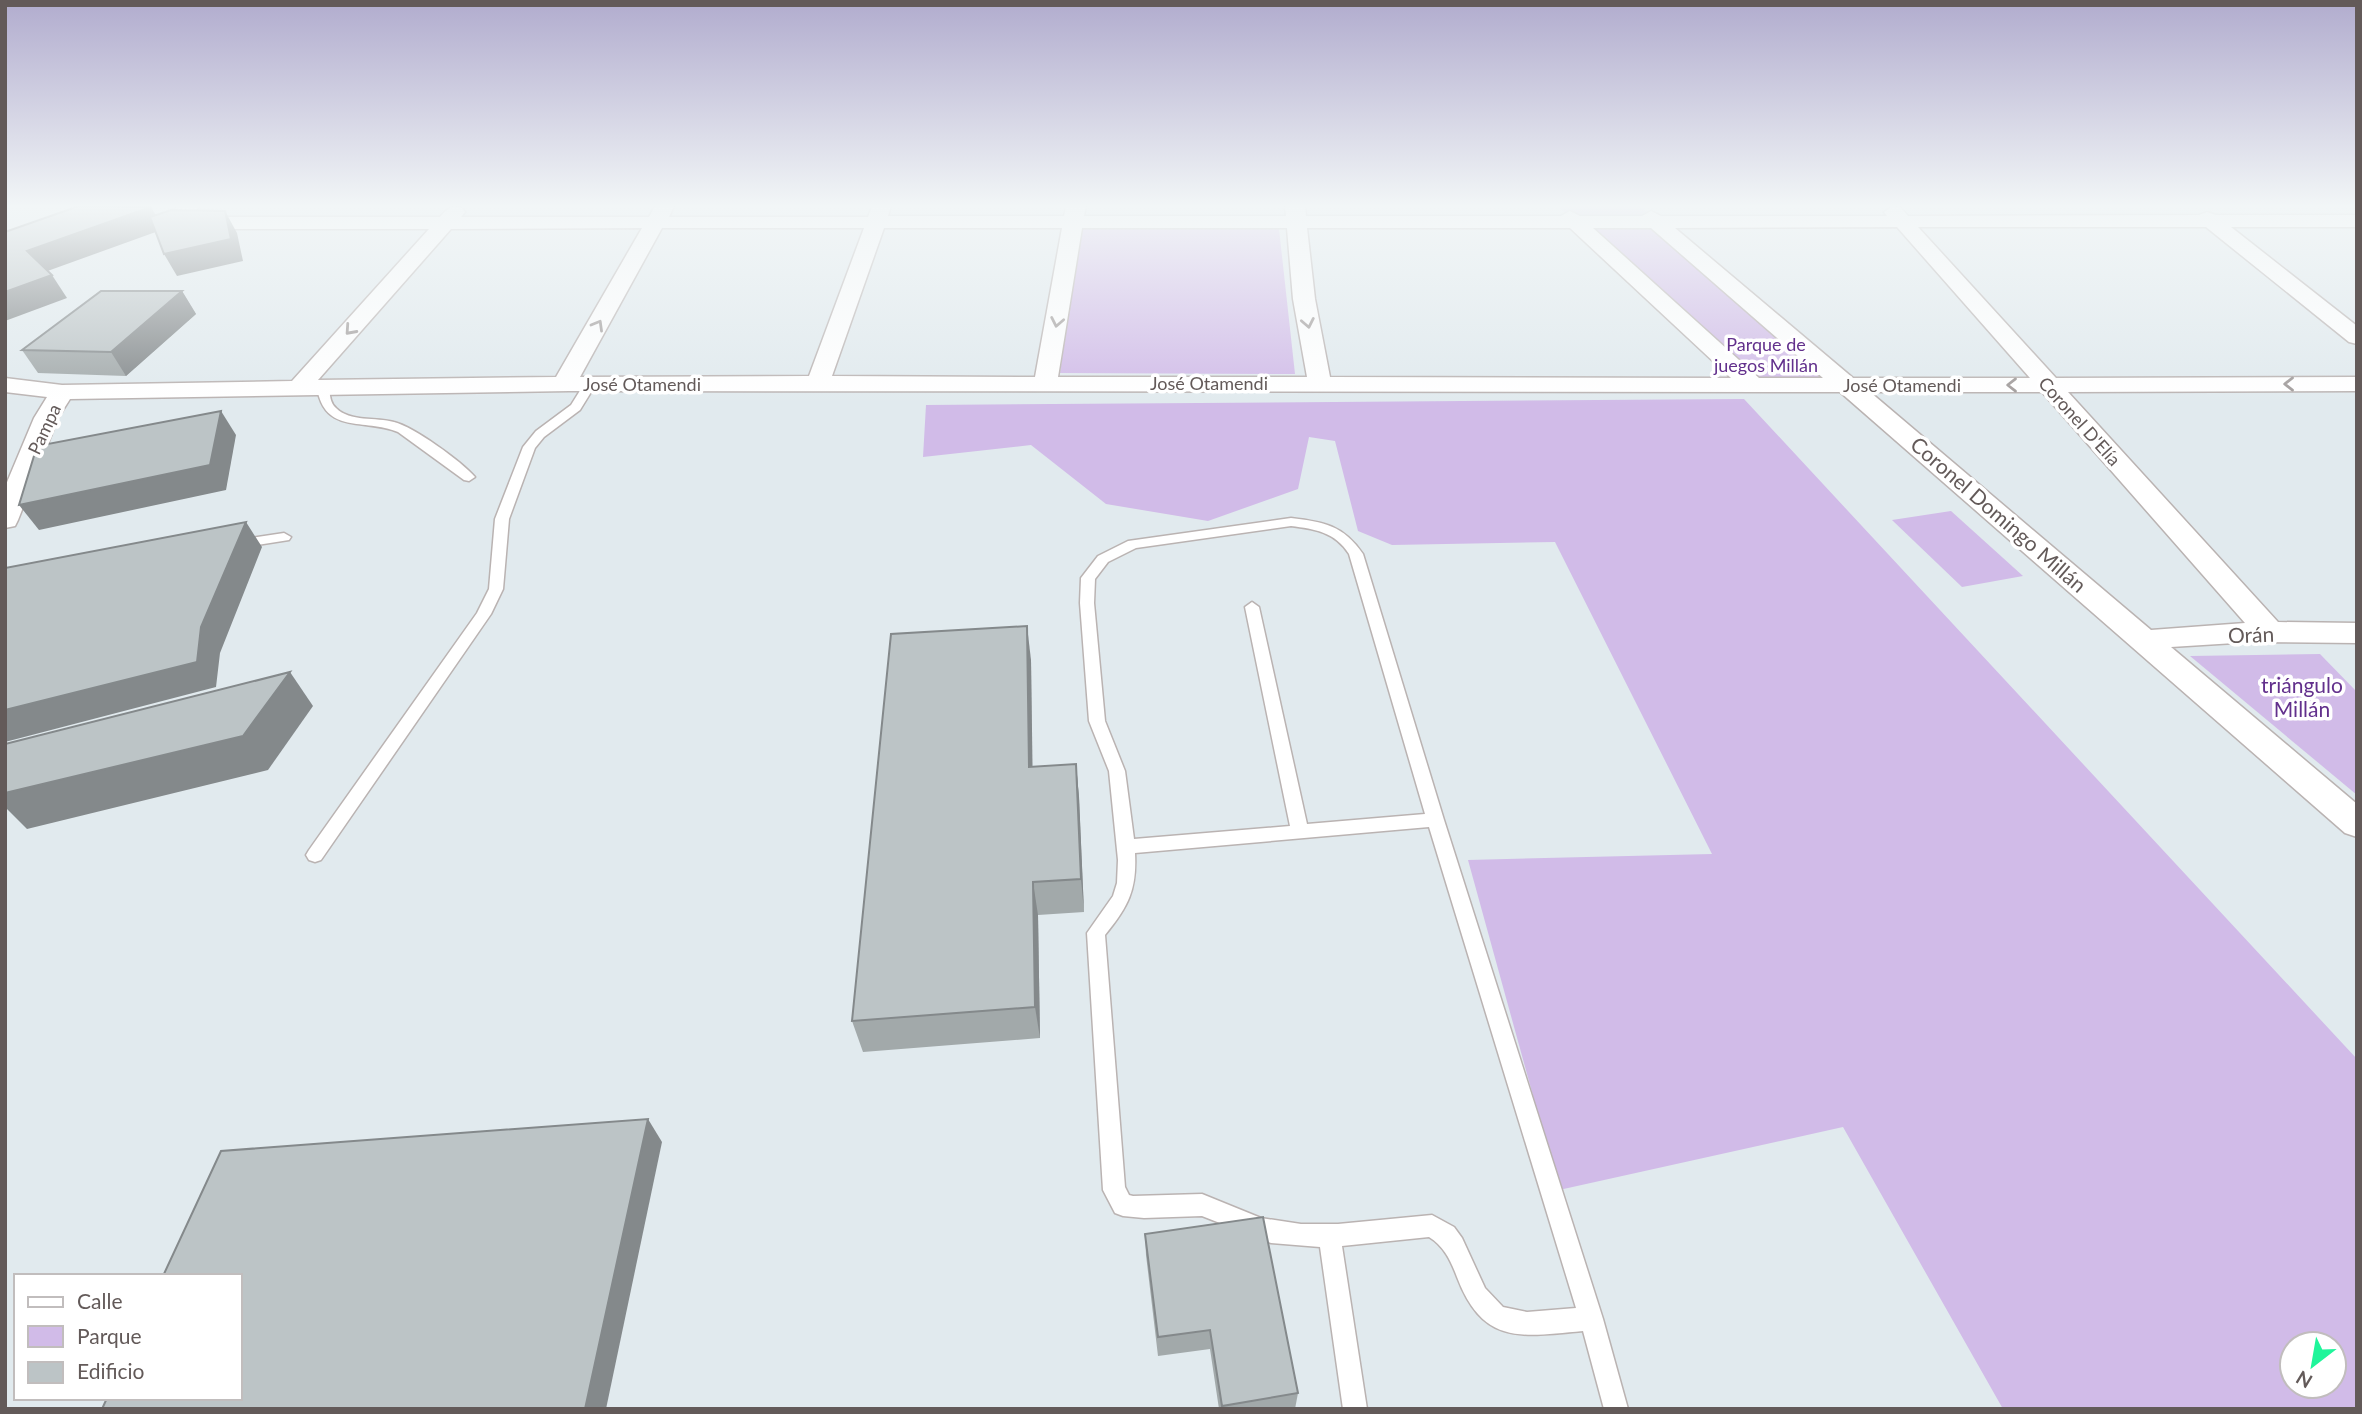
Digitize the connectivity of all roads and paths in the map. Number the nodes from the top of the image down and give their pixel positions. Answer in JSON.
{"nodes":[{"id":1,"x":402,"y":272,"type":"edge"},
{"id":2,"x":628,"y":272,"type":"edge"},
{"id":3,"x":858,"y":272,"type":"edge"},
{"id":4,"x":1065,"y":272,"type":"edge"},
{"id":5,"x":1301,"y":272,"type":"edge"},
{"id":6,"x":1630,"y":272,"type":"edge"},
{"id":7,"x":1717,"y":272,"type":"edge"},
{"id":8,"x":1948,"y":272,"type":"edge"},
{"id":9,"x":2275,"y":272,"type":"edge"},
{"id":10,"x":2357,"y":337,"type":"edge"},
{"id":11,"x":564,"y":384,"type":"junction"},
{"id":12,"x":590,"y":384,"type":"junction"},
{"id":13,"x":817,"y":384,"type":"junction"},
{"id":14,"x":1045,"y":384,"type":"junction"},
{"id":15,"x":1320,"y":384,"type":"junction"},
{"id":16,"x":2357,"y":384,"type":"edge"},
{"id":17,"x":1849,"y":385,"type":"junction"},
{"id":18,"x":2048,"y":385,"type":"junction"},
{"id":19,"x":5,"y":386,"type":"edge"},
{"id":20,"x":1755,"y":386,"type":"junction"},
{"id":21,"x":298,"y":388,"type":"junction"},
{"id":22,"x":323,"y":388,"type":"junction"},
{"id":23,"x":62,"y":393,"type":"junction"},
{"id":24,"x":469,"y":477,"type":"dead end"},
{"id":25,"x":5,"y":520,"type":"edge"},
{"id":26,"x":284,"y":537,"type":"dead end"},
{"id":27,"x":223,"y":546,"type":"edge"},
{"id":28,"x":1252,"y":607,"type":"dead end"},
{"id":29,"x":2272,"y":633,"type":"junction"},
{"id":30,"x":2357,"y":633,"type":"edge"},
{"id":31,"x":2146,"y":641,"type":"junction"},
{"id":32,"x":1435,"y":820,"type":"junction"},
{"id":33,"x":2357,"y":824,"type":"edge"},
{"id":34,"x":1300,"y":831,"type":"junction"},
{"id":35,"x":1124,"y":847,"type":"junction"},
{"id":36,"x":314,"y":855,"type":"dead end"},
{"id":37,"x":1329,"y":1234,"type":"junction"},
{"id":38,"x":1591,"y":1319,"type":"junction"},
{"id":39,"x":1355,"y":1409,"type":"edge"},
{"id":40,"x":1616,"y":1409,"type":"edge"}],
"edges":[{"from":1,"to":21,"type":"street","one_way":true},
{"from":11,"to":2,"type":"street","one_way":true},
{"from":3,"to":13,"type":"street"},
{"from":4,"to":14,"type":"street","one_way":true},
{"from":5,"to":15,"type":"street","one_way":true},
{"from":6,"to":20,"type":"street"},
{"from":7,"to":17,"type":"street","name":"Coronel Domingo Millán"},
{"from":8,"to":18,"type":"street","name":"Coronel D'Elía"},
{"from":9,"to":10,"type":"street"},
{"from":11,"to":12,"type":"street","name":"José Otamendi"},
{"from":11,"to":22,"type":"street","name":"José Otamendi"},
{"from":12,"to":13,"type":"street","name":"José Otamendi"},
{"from":12,"to":36,"type":"lane"},
{"from":13,"to":14,"type":"street","name":"José Otamendi"},
{"from":14,"to":15,"type":"street","name":"José Otamendi"},
{"from":15,"to":20,"type":"street","name":"José Otamendi"},
{"from":16,"to":18,"type":"street","name":"José Otamendi","one_way":true},
{"from":18,"to":17,"type":"street","name":"José Otamendi","one_way":true},
{"from":17,"to":20,"type":"street","name":"José Otamendi"},
{"from":17,"to":31,"type":"street","name":"Coronel Domingo Millán"},
{"from":18,"to":29,"type":"street","name":"Coronel D'Elía"},
{"from":19,"to":23,"type":"street","name":"Pampa"},
{"from":21,"to":22,"type":"street","name":"José Otamendi"},
{"from":21,"to":23,"type":"street","name":"José Otamendi"},
{"from":22,"to":24,"type":"lane"},
{"from":23,"to":25,"type":"street","name":"Pampa"},
{"from":26,"to":27,"type":"lane"},
{"from":28,"to":34,"type":"lane"},
{"from":29,"to":30,"type":"street","name":"Orán"},
{"from":29,"to":31,"type":"street","name":"Orán"},
{"from":31,"to":33,"type":"street","name":"Coronel Domingo Millán"},
{"from":32,"to":34,"type":"lane"},
{"from":32,"to":35,"type":"lane"},
{"from":32,"to":38,"type":"lane"},
{"from":34,"to":35,"type":"lane"},
{"from":35,"to":37,"type":"lane"},
{"from":37,"to":38,"type":"lane"},
{"from":37,"to":39,"type":"lane"},
{"from":38,"to":40,"type":"lane"}]}
